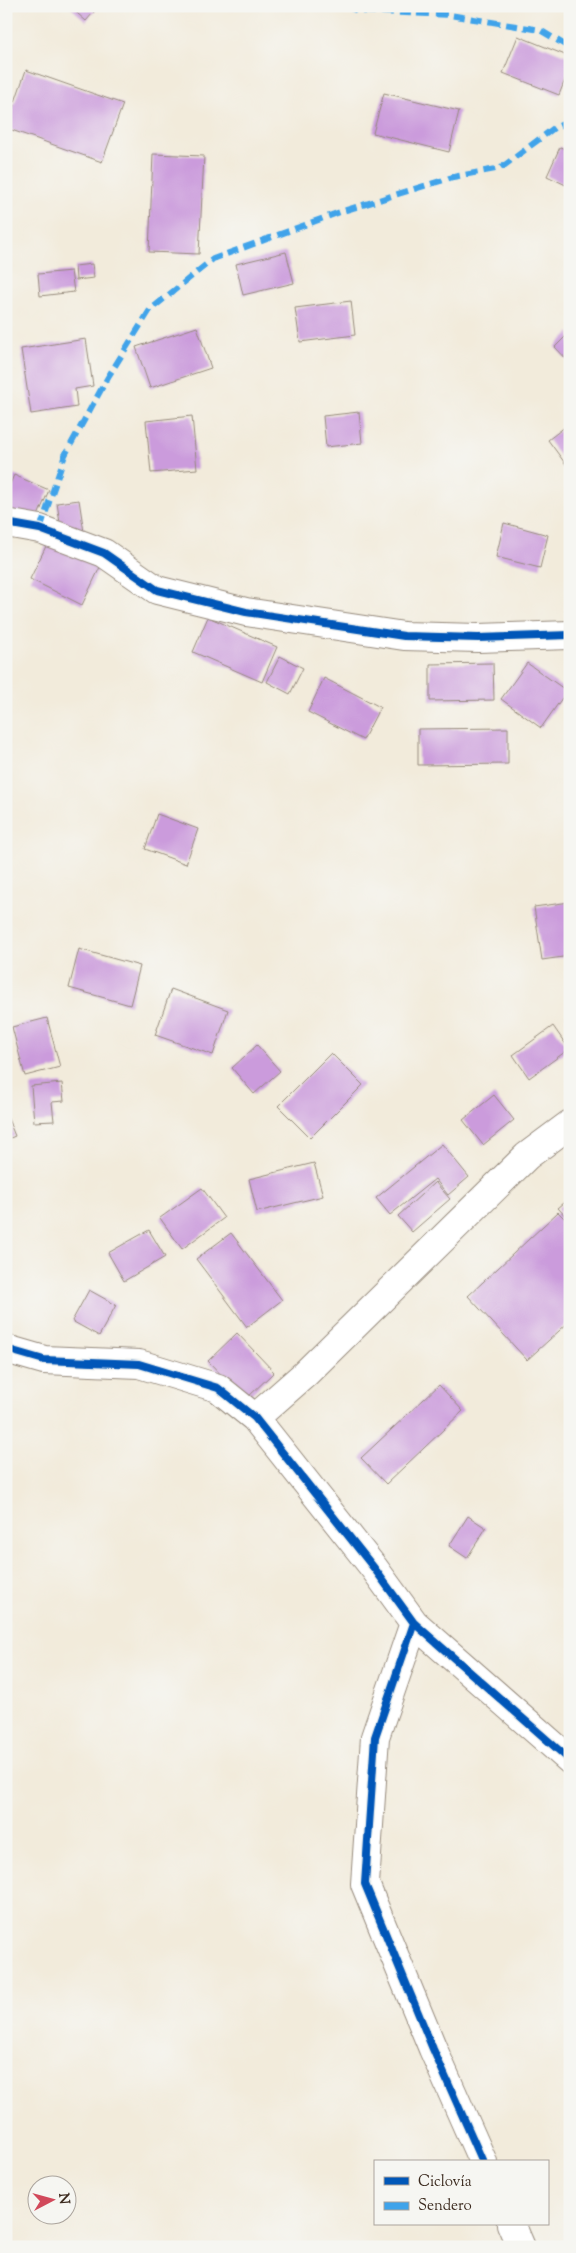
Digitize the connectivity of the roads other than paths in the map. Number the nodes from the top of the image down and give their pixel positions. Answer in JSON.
{"nodes":[{"id":1,"x":6,"y":523,"type":"edge"},
{"id":2,"x":570,"y":635,"type":"edge"},
{"id":3,"x":570,"y":1124,"type":"edge"},
{"id":4,"x":6,"y":1349,"type":"edge"},
{"id":5,"x":255,"y":1418,"type":"junction"},
{"id":6,"x":414,"y":1623,"type":"junction"},
{"id":7,"x":570,"y":1760,"type":"edge"},
{"id":8,"x":482,"y":2160,"type":"edge"},
{"id":9,"x":512,"y":2226,"type":"edge"},
{"id":10,"x":521,"y":2247,"type":"edge"}],
"edges":[{"from":1,"to":2,"type":"street"},
{"from":3,"to":5,"type":"street"},
{"from":4,"to":5,"type":"street"},
{"from":5,"to":6,"type":"street"},
{"from":6,"to":7,"type":"street"},
{"from":6,"to":8,"type":"street"},
{"from":9,"to":10,"type":"street"}]}
